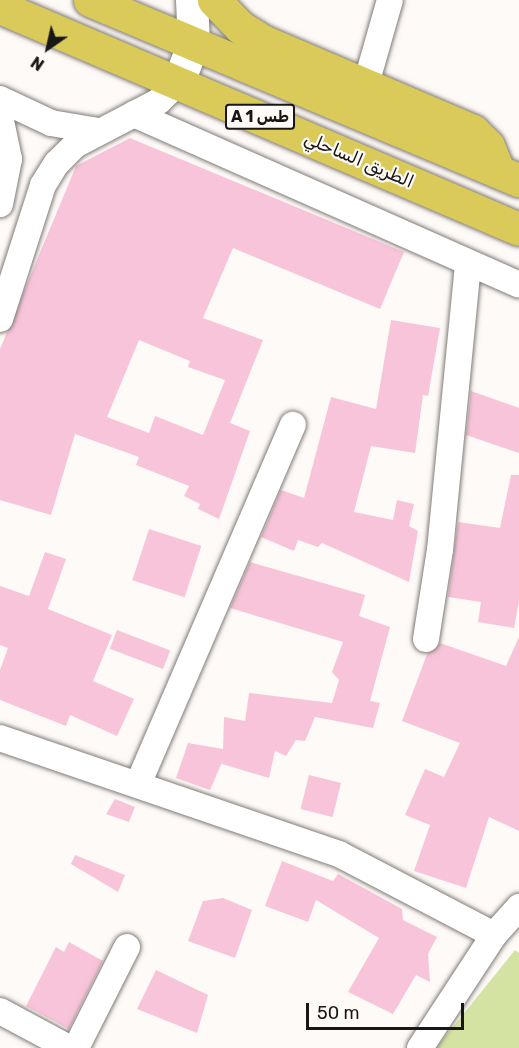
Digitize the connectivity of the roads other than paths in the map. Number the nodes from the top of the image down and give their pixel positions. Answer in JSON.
{"nodes":[{"id":1,"x":90,"y":0,"type":"edge"},
{"id":2,"x":192,"y":0,"type":"edge"},
{"id":3,"x":214,"y":0,"type":"edge"},
{"id":4,"x":390,"y":0,"type":"edge"},
{"id":5,"x":0,"y":7,"type":"edge"},
{"id":6,"x":194,"y":43,"type":"junction"},
{"id":7,"x":179,"y":82,"type":"junction"},
{"id":8,"x":366,"y":84,"type":"junction"},
{"id":9,"x":0,"y":99,"type":"edge"},
{"id":10,"x":134,"y":114,"type":"junction"},
{"id":11,"x":0,"y":116,"type":"edge"},
{"id":12,"x":98,"y":131,"type":"junction"},
{"id":13,"x":508,"y":176,"type":"edge"},
{"id":14,"x":0,"y":204,"type":"edge"},
{"id":15,"x":519,"y":229,"type":"edge"},
{"id":16,"x":468,"y":264,"type":"junction"},
{"id":17,"x":519,"y":285,"type":"edge"},
{"id":18,"x":0,"y":320,"type":"edge"},
{"id":19,"x":292,"y":425,"type":"dead end"},
{"id":20,"x":426,"y":639,"type":"dead end"},
{"id":21,"x":0,"y":738,"type":"edge"},
{"id":22,"x":140,"y":782,"type":"junction"},
{"id":23,"x":519,"y":906,"type":"edge"},
{"id":24,"x":494,"y":935,"type":"junction"},
{"id":25,"x":127,"y":947,"type":"dead end"},
{"id":26,"x":0,"y":1011,"type":"edge"},
{"id":27,"x":69,"y":1048,"type":"edge"},
{"id":28,"x":76,"y":1048,"type":"edge"},
{"id":29,"x":420,"y":1048,"type":"edge"}],
"edges":[{"from":1,"to":6,"type":"highway","number":"A 1 طس"},
{"from":2,"to":6,"type":"street"},
{"from":3,"to":8,"type":"highway"},
{"from":4,"to":8,"type":"street"},
{"from":5,"to":7,"type":"highway","name":"الطريق الساحلي","number":"A 1 طس"},
{"from":6,"to":7,"type":"street"},
{"from":6,"to":13,"type":"highway","number":"A 1 طس"},
{"from":7,"to":10,"type":"street"},
{"from":7,"to":15,"type":"highway","name":"الطريق الساحلي","number":"A 1 طس"},
{"from":8,"to":13,"type":"highway"},
{"from":9,"to":12,"type":"street"},
{"from":10,"to":12,"type":"street"},
{"from":10,"to":16,"type":"street"},
{"from":11,"to":14,"type":"street"},
{"from":12,"to":18,"type":"street"},
{"from":16,"to":17,"type":"street"},
{"from":16,"to":20,"type":"street"},
{"from":19,"to":22,"type":"street"},
{"from":21,"to":22,"type":"street"},
{"from":22,"to":24,"type":"street"},
{"from":23,"to":24,"type":"street"},
{"from":24,"to":29,"type":"street"},
{"from":25,"to":28,"type":"street"},
{"from":26,"to":27,"type":"street"}]}
